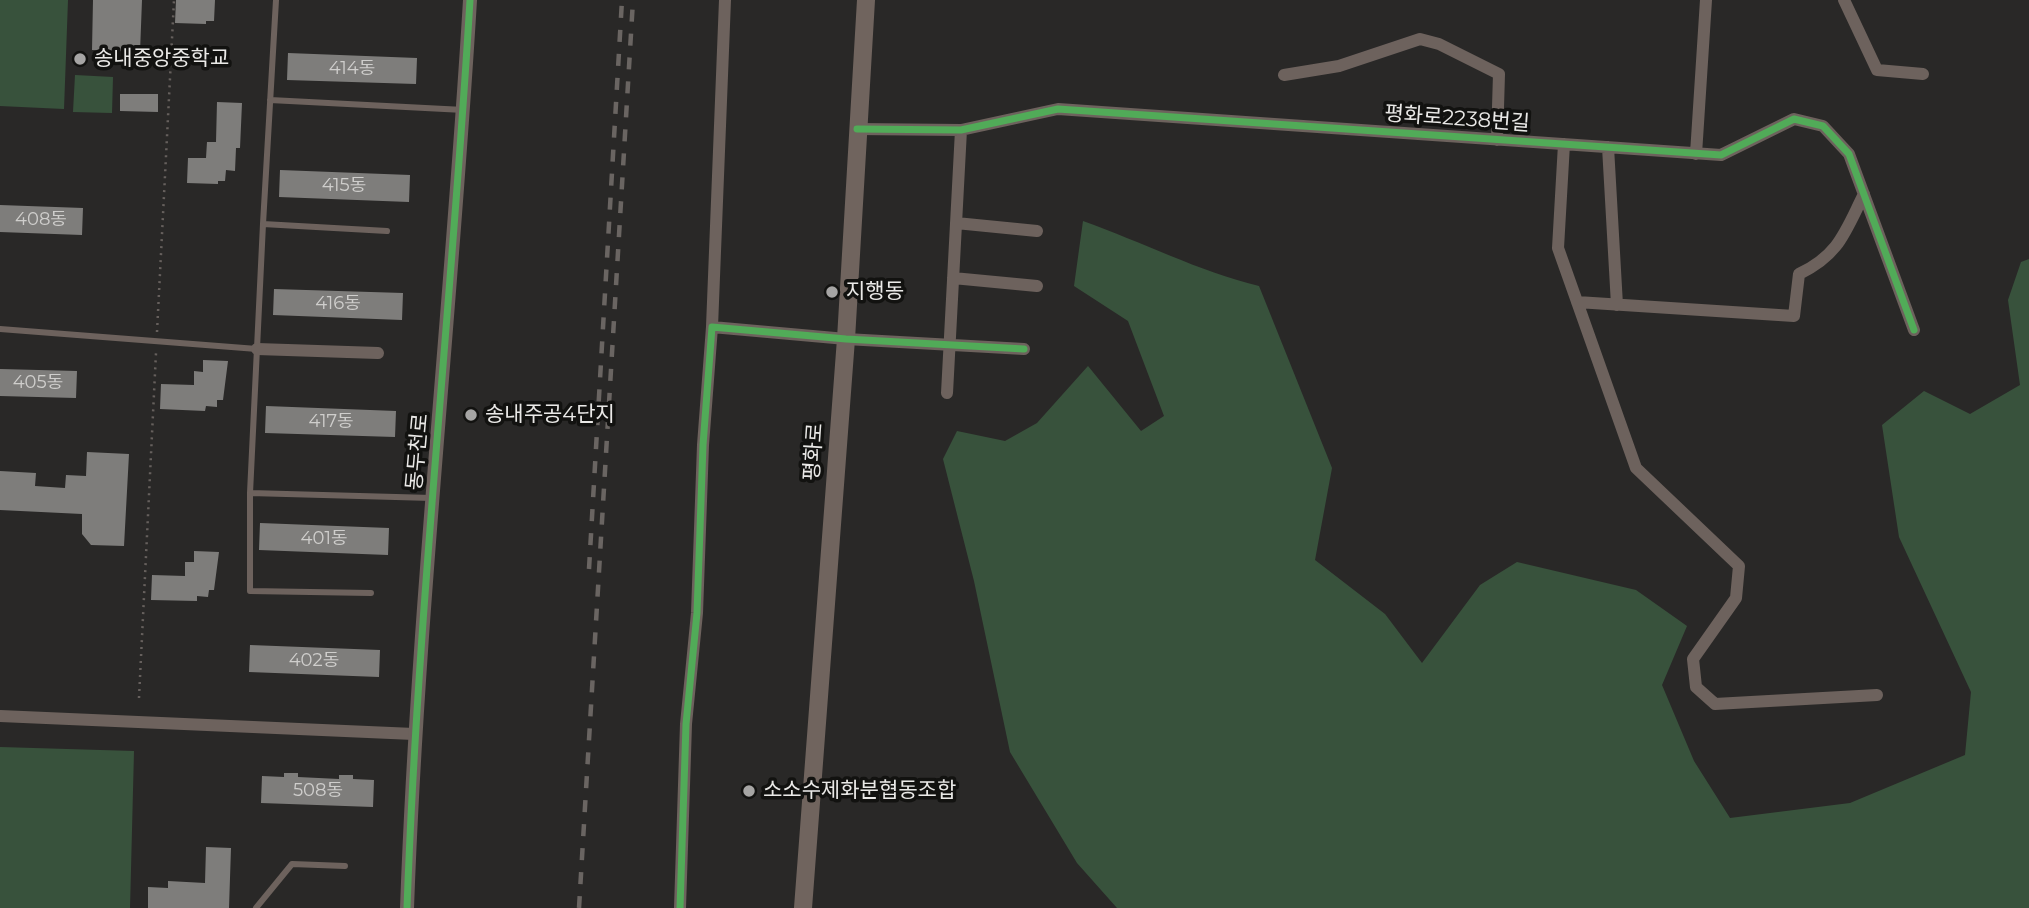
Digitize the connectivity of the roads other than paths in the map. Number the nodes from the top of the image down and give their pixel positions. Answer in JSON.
{"nodes":[{"id":1,"x":276,"y":0,"type":"edge"},
{"id":2,"x":470,"y":0,"type":"edge"},
{"id":3,"x":725,"y":0,"type":"edge"},
{"id":4,"x":866,"y":0,"type":"edge"},
{"id":5,"x":1706,"y":0,"type":"edge"},
{"id":6,"x":1843,"y":0,"type":"edge"},
{"id":7,"x":1923,"y":74,"type":"dead end"},
{"id":8,"x":1284,"y":75,"type":"dead end"},
{"id":9,"x":270,"y":100,"type":"junction"},
{"id":10,"x":464,"y":110,"type":"junction"},
{"id":11,"x":857,"y":129,"type":"junction"},
{"id":12,"x":961,"y":130,"type":"junction"},
{"id":13,"x":1497,"y":139,"type":"junction"},
{"id":14,"x":1564,"y":144,"type":"junction"},
{"id":15,"x":1608,"y":147,"type":"junction"},
{"id":16,"x":1696,"y":153,"type":"junction"},
{"id":17,"x":1864,"y":194,"type":"junction"},
{"id":18,"x":956,"y":223,"type":"junction"},
{"id":19,"x":263,"y":224,"type":"junction"},
{"id":20,"x":387,"y":231,"type":"dead end"},
{"id":21,"x":1037,"y":231,"type":"dead end"},
{"id":22,"x":953,"y":278,"type":"junction"},
{"id":23,"x":1037,"y":286,"type":"dead end"},
{"id":24,"x":1577,"y":302,"type":"junction"},
{"id":25,"x":1617,"y":304,"type":"junction"},
{"id":26,"x":712,"y":327,"type":"junction"},
{"id":27,"x":0,"y":329,"type":"edge"},
{"id":28,"x":1914,"y":330,"type":"dead end"},
{"id":29,"x":846,"y":339,"type":"junction"},
{"id":30,"x":949,"y":343,"type":"junction"},
{"id":31,"x":257,"y":349,"type":"junction"},
{"id":32,"x":1024,"y":349,"type":"dead end"},
{"id":33,"x":379,"y":353,"type":"dead end"},
{"id":34,"x":947,"y":393,"type":"dead end"},
{"id":35,"x":250,"y":493,"type":"junction"},
{"id":36,"x":432,"y":498,"type":"junction"},
{"id":37,"x":371,"y":593,"type":"dead end"},
{"id":38,"x":1877,"y":695,"type":"dead end"},
{"id":39,"x":0,"y":716,"type":"edge"},
{"id":40,"x":414,"y":734,"type":"junction"},
{"id":41,"x":345,"y":866,"type":"dead end"},
{"id":42,"x":256,"y":908,"type":"edge"},
{"id":43,"x":407,"y":908,"type":"edge"},
{"id":44,"x":680,"y":908,"type":"edge"},
{"id":45,"x":803,"y":908,"type":"edge"}],
"edges":[{"from":1,"to":9,"type":"lane"},
{"from":2,"to":10,"type":"street","name":"동두천로"},
{"from":3,"to":26,"type":"street"},
{"from":4,"to":11,"type":"main road","name":"평화로"},
{"from":5,"to":16,"type":"street"},
{"from":6,"to":7,"type":"street"},
{"from":8,"to":13,"type":"street"},
{"from":9,"to":10,"type":"lane"},
{"from":9,"to":19,"type":"lane"},
{"from":10,"to":36,"type":"street","name":"동두천로"},
{"from":11,"to":12,"type":"street","name":"평화로2238번길"},
{"from":11,"to":29,"type":"main road","name":"평화로"},
{"from":12,"to":13,"type":"street","name":"평화로2238번길"},
{"from":12,"to":18,"type":"street"},
{"from":13,"to":14,"type":"street","name":"평화로2238번길"},
{"from":14,"to":15,"type":"street","name":"평화로2238번길"},
{"from":14,"to":24,"type":"street"},
{"from":15,"to":16,"type":"street","name":"평화로2238번길"},
{"from":15,"to":25,"type":"street"},
{"from":16,"to":17,"type":"street","name":"평화로2238번길"},
{"from":17,"to":25,"type":"street"},
{"from":17,"to":28,"type":"street","name":"평화로2238번길"},
{"from":18,"to":21,"type":"street"},
{"from":18,"to":22,"type":"street"},
{"from":19,"to":20,"type":"lane"},
{"from":19,"to":31,"type":"lane"},
{"from":22,"to":23,"type":"street"},
{"from":22,"to":30,"type":"street"},
{"from":24,"to":25,"type":"street"},
{"from":24,"to":38,"type":"street"},
{"from":26,"to":29,"type":"street"},
{"from":26,"to":44,"type":"street"},
{"from":27,"to":31,"type":"lane"},
{"from":29,"to":30,"type":"street"},
{"from":29,"to":45,"type":"main road","name":"평화로"},
{"from":30,"to":32,"type":"street"},
{"from":30,"to":34,"type":"street"},
{"from":31,"to":33,"type":"street"},
{"from":31,"to":35,"type":"lane"},
{"from":35,"to":36,"type":"lane"},
{"from":35,"to":37,"type":"lane"},
{"from":36,"to":40,"type":"street","name":"동두천로"},
{"from":39,"to":40,"type":"street"},
{"from":40,"to":43,"type":"street","name":"동두천로"},
{"from":41,"to":42,"type":"lane"}]}
